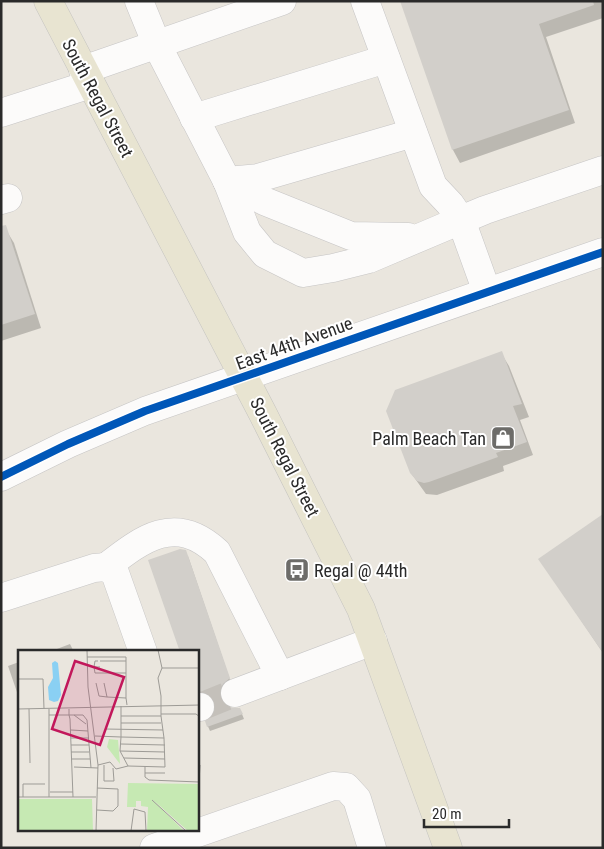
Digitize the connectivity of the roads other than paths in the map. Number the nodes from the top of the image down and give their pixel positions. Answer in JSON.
{"nodes":[{"id":1,"x":48,"y":1,"type":"edge"},
{"id":2,"x":139,"y":1,"type":"edge"},
{"id":3,"x":282,"y":1,"type":"edge"},
{"id":4,"x":365,"y":1,"type":"edge"},
{"id":5,"x":157,"y":45,"type":"junction"},
{"id":6,"x":386,"y":59,"type":"junction"},
{"id":7,"x":87,"y":77,"type":"junction"},
{"id":8,"x":1,"y":113,"type":"edge"},
{"id":9,"x":194,"y":118,"type":"junction"},
{"id":10,"x":413,"y":132,"type":"junction"},
{"id":11,"x":603,"y":170,"type":"edge"},
{"id":12,"x":227,"y":181,"type":"junction"},
{"id":13,"x":461,"y":220,"type":"junction"},
{"id":14,"x":422,"y":237,"type":"junction"},
{"id":15,"x":603,"y":252,"type":"edge"},
{"id":16,"x":487,"y":292,"type":"junction"},
{"id":17,"x":244,"y":377,"type":"junction"},
{"id":18,"x":1,"y":477,"type":"edge"},
{"id":19,"x":106,"y":568,"type":"junction"},
{"id":20,"x":1,"y":598,"type":"edge"},
{"id":21,"x":373,"y":641,"type":"junction"},
{"id":22,"x":142,"y":650,"type":"edge"},
{"id":23,"x":280,"y":676,"type":"junction"},
{"id":24,"x":235,"y":693,"type":"tunnel mouth"},
{"id":25,"x":154,"y":848,"type":"edge"},
{"id":26,"x":372,"y":848,"type":"edge"},
{"id":27,"x":448,"y":848,"type":"edge"}],
"edges":[{"from":1,"to":7,"type":"main road","name":"South Regal Street"},
{"from":2,"to":5,"type":"street"},
{"from":3,"to":5,"type":"street"},
{"from":4,"to":6,"type":"street"},
{"from":5,"to":7,"type":"street"},
{"from":5,"to":9,"type":"street"},
{"from":6,"to":9,"type":"street"},
{"from":6,"to":10,"type":"street"},
{"from":7,"to":8,"type":"street"},
{"from":7,"to":17,"type":"main road","name":"South Regal Street"},
{"from":9,"to":12,"type":"street"},
{"from":10,"to":12,"type":"street"},
{"from":10,"to":13,"type":"street"},
{"from":11,"to":13,"type":"street"},
{"from":12,"to":14,"type":"street"},
{"from":12,"to":14,"type":"street"},
{"from":13,"to":14,"type":"street"},
{"from":13,"to":16,"type":"street"},
{"from":15,"to":16,"type":"street","name":"East 44th Avenue"},
{"from":16,"to":17,"type":"street","name":"East 44th Avenue"},
{"from":17,"to":18,"type":"street","name":"East 44th Avenue"},
{"from":17,"to":21,"type":"main road","name":"South Regal Street"},
{"from":19,"to":20,"type":"street"},
{"from":19,"to":22,"type":"street"},
{"from":19,"to":23,"type":"street"},
{"from":21,"to":23,"type":"street"},
{"from":21,"to":27,"type":"main road","name":"South Regal Street"},
{"from":23,"to":24,"type":"street"},
{"from":25,"to":26,"type":"street"}]}
